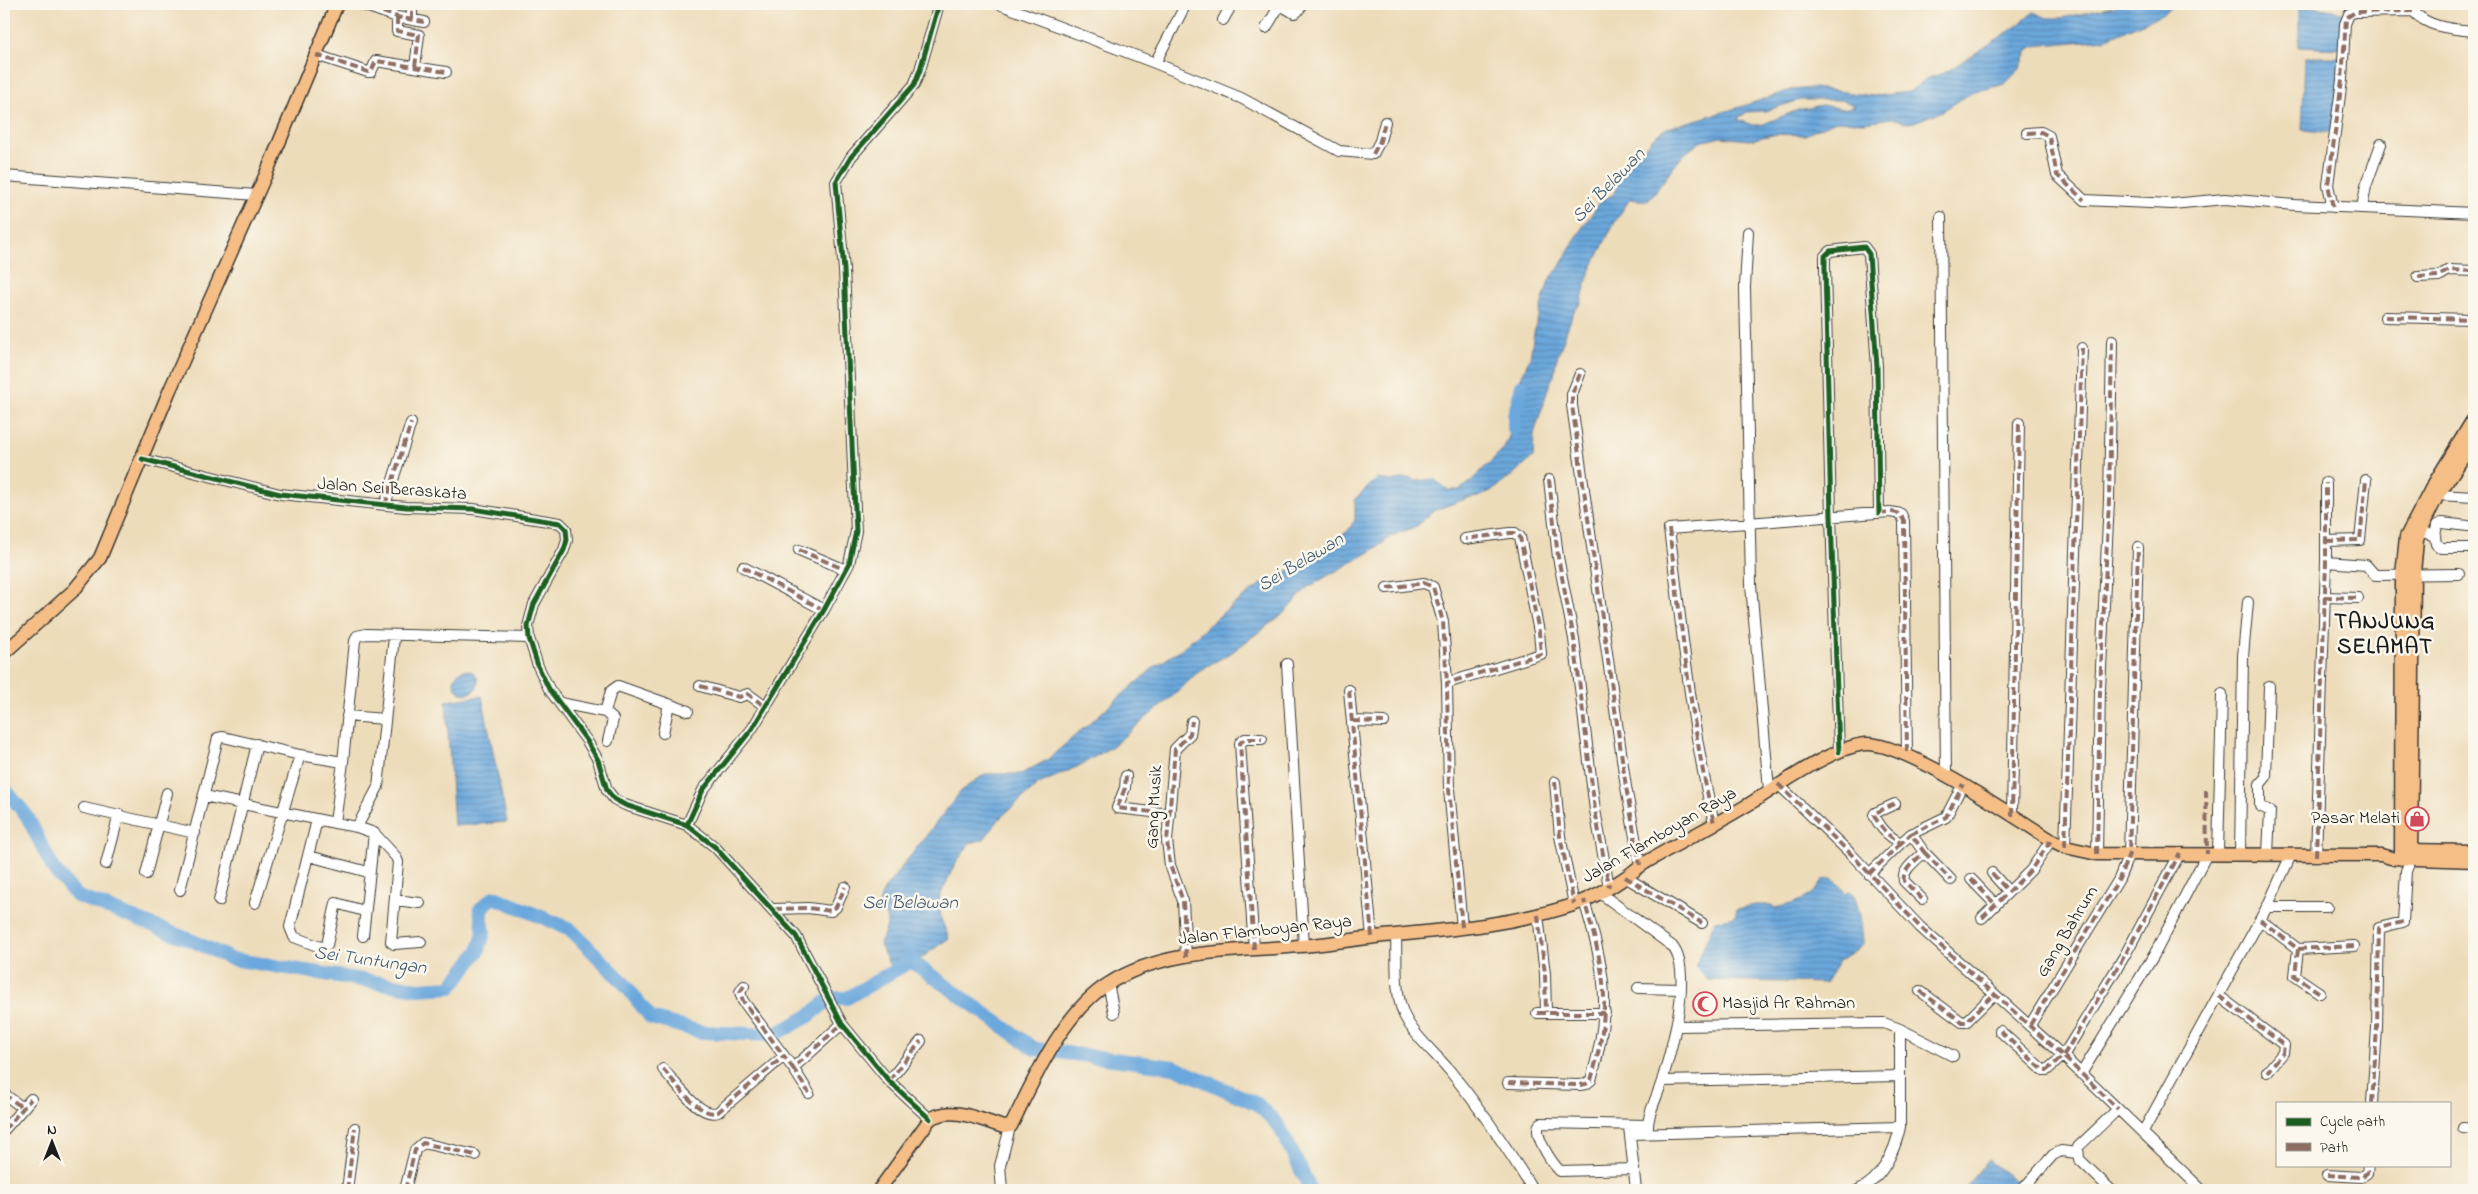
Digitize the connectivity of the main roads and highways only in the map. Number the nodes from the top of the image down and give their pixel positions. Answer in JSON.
{"nodes":[{"id":1,"x":337,"y":4,"type":"edge"},
{"id":2,"x":2474,"y":418,"type":"edge"},
{"id":3,"x":2474,"y":441,"type":"edge"},
{"id":4,"x":2408,"y":574,"type":"junction"},
{"id":5,"x":4,"y":653,"type":"edge"},
{"id":6,"x":2474,"y":852,"type":"edge"},
{"id":7,"x":2406,"y":858,"type":"junction"},
{"id":8,"x":2474,"y":861,"type":"edge"},
{"id":9,"x":879,"y":1190,"type":"edge"}],
"edges":[{"from":1,"to":5,"type":"main road"},
{"from":2,"to":4,"type":"main road"},
{"from":3,"to":4,"type":"main road"},
{"from":4,"to":7,"type":"main road"},
{"from":6,"to":7,"type":"main road"},
{"from":7,"to":8,"type":"main road"},
{"from":7,"to":9,"type":"main road","name":"Jalan Flamboyan Raya"}]}
